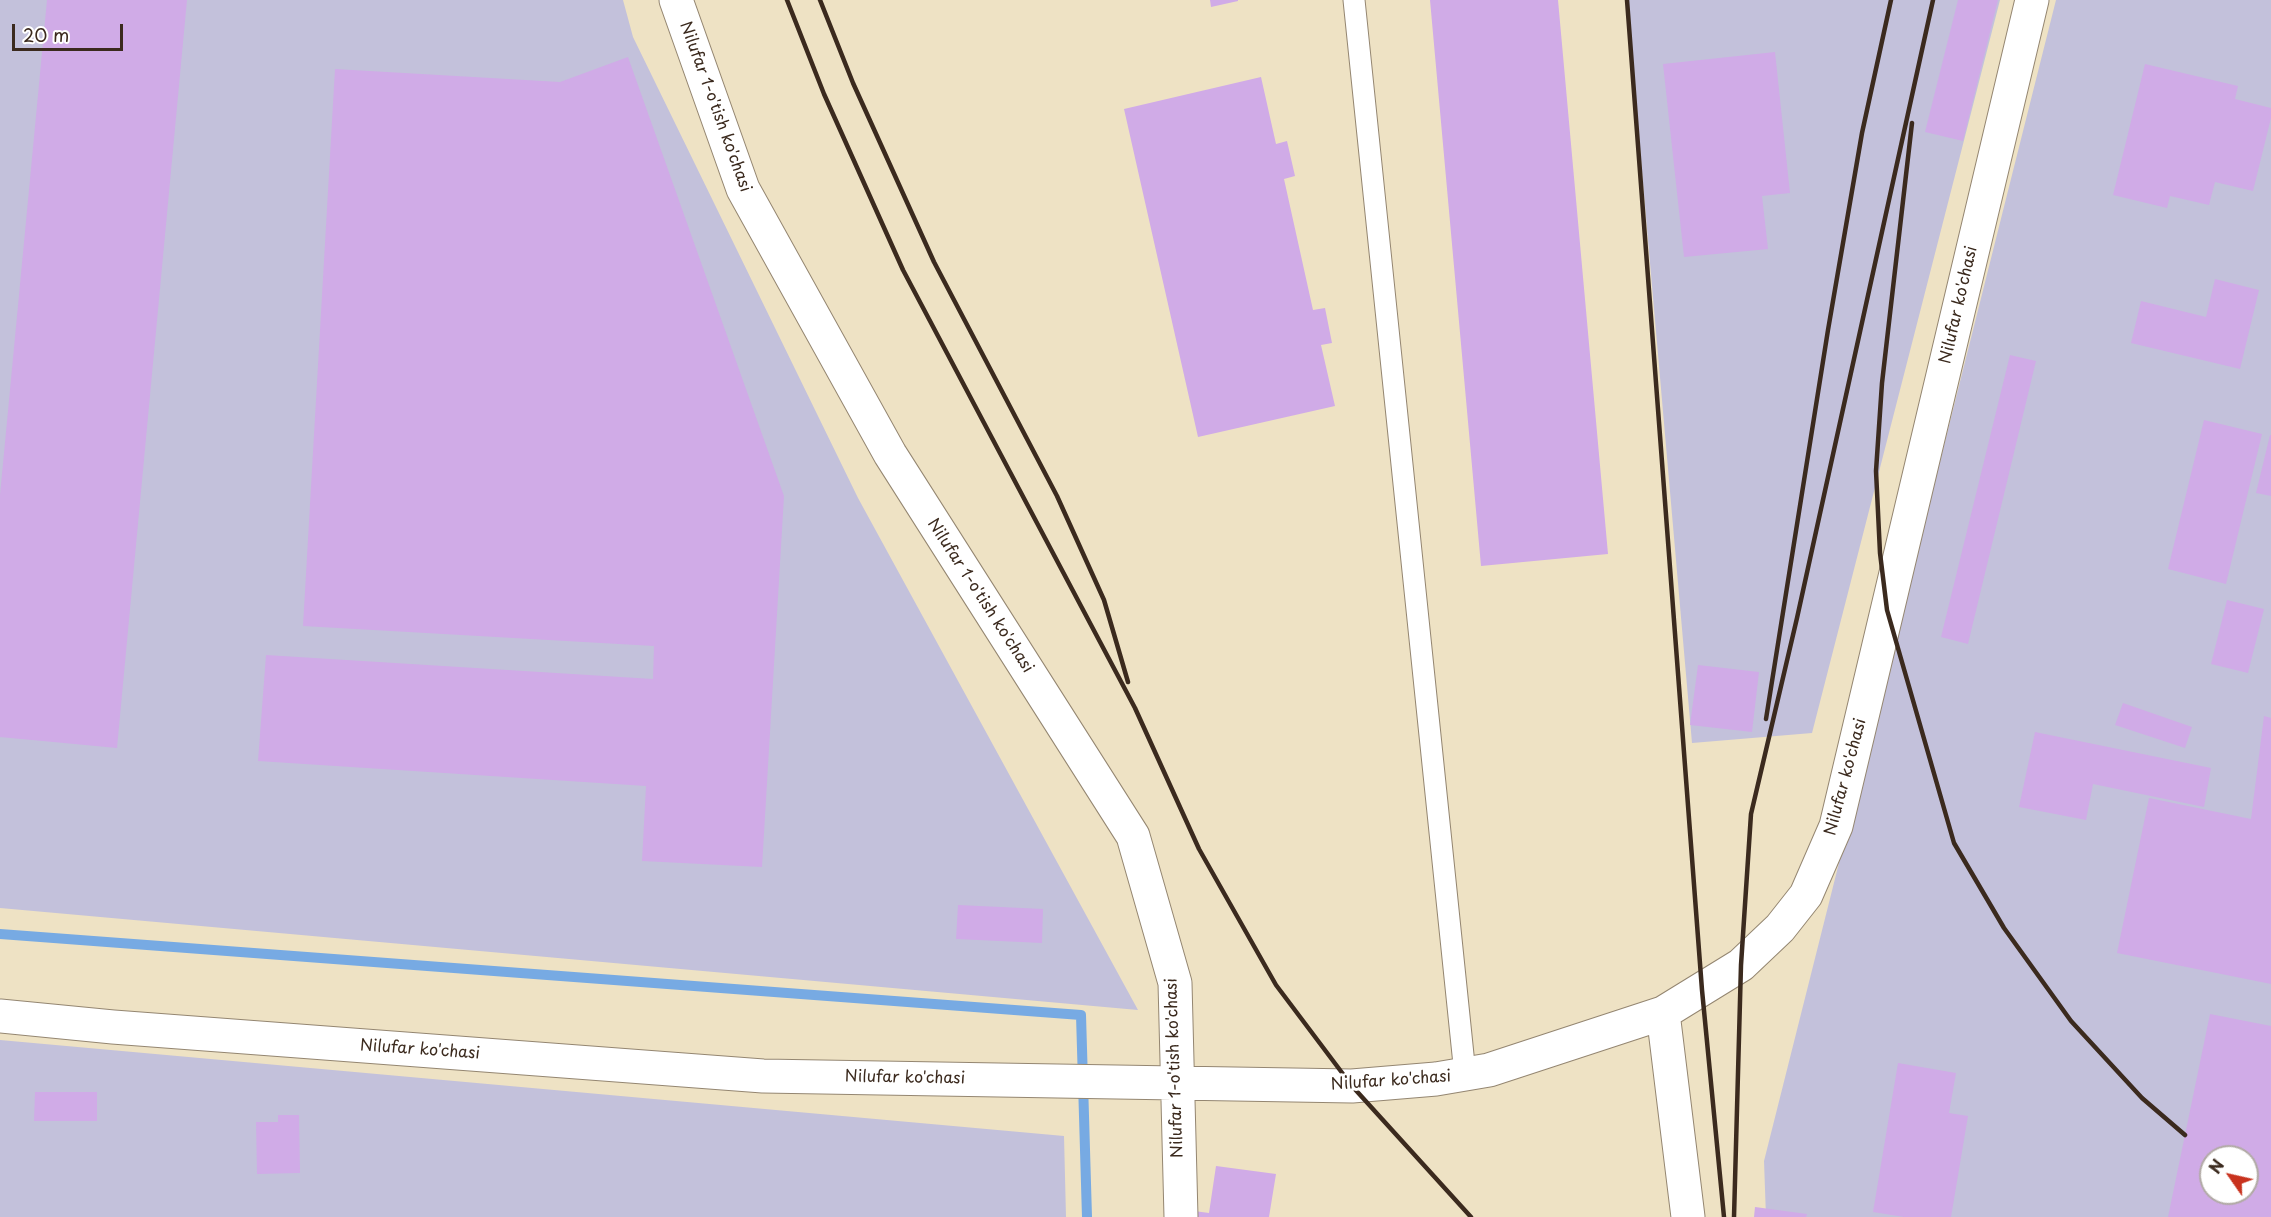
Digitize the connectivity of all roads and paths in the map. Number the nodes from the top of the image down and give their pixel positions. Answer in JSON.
{"nodes":[{"id":1,"x":676,"y":0,"type":"edge"},
{"id":2,"x":1354,"y":0,"type":"edge"},
{"id":3,"x":2032,"y":0,"type":"edge"},
{"id":4,"x":1663,"y":1013,"type":"junction"},
{"id":5,"x":0,"y":1016,"type":"edge"},
{"id":6,"x":1465,"y":1074,"type":"junction"},
{"id":7,"x":1178,"y":1083,"type":"junction"},
{"id":8,"x":1180,"y":1217,"type":"edge"},
{"id":9,"x":1688,"y":1217,"type":"edge"}],
"edges":[{"from":1,"to":7,"type":"street","name":"Nilufar 1-o'tish ko'chasi"},
{"from":2,"to":6,"type":"lane"},
{"from":3,"to":4,"type":"street","name":"Nilufar ko'chasi"},
{"from":4,"to":6,"type":"street","name":"Nilufar ko'chasi"},
{"from":4,"to":9,"type":"street"},
{"from":5,"to":7,"type":"street","name":"Nilufar ko'chasi"},
{"from":6,"to":7,"type":"street","name":"Nilufar ko'chasi"},
{"from":7,"to":8,"type":"street","name":"Nilufar 1-o'tish ko'chasi"}]}
